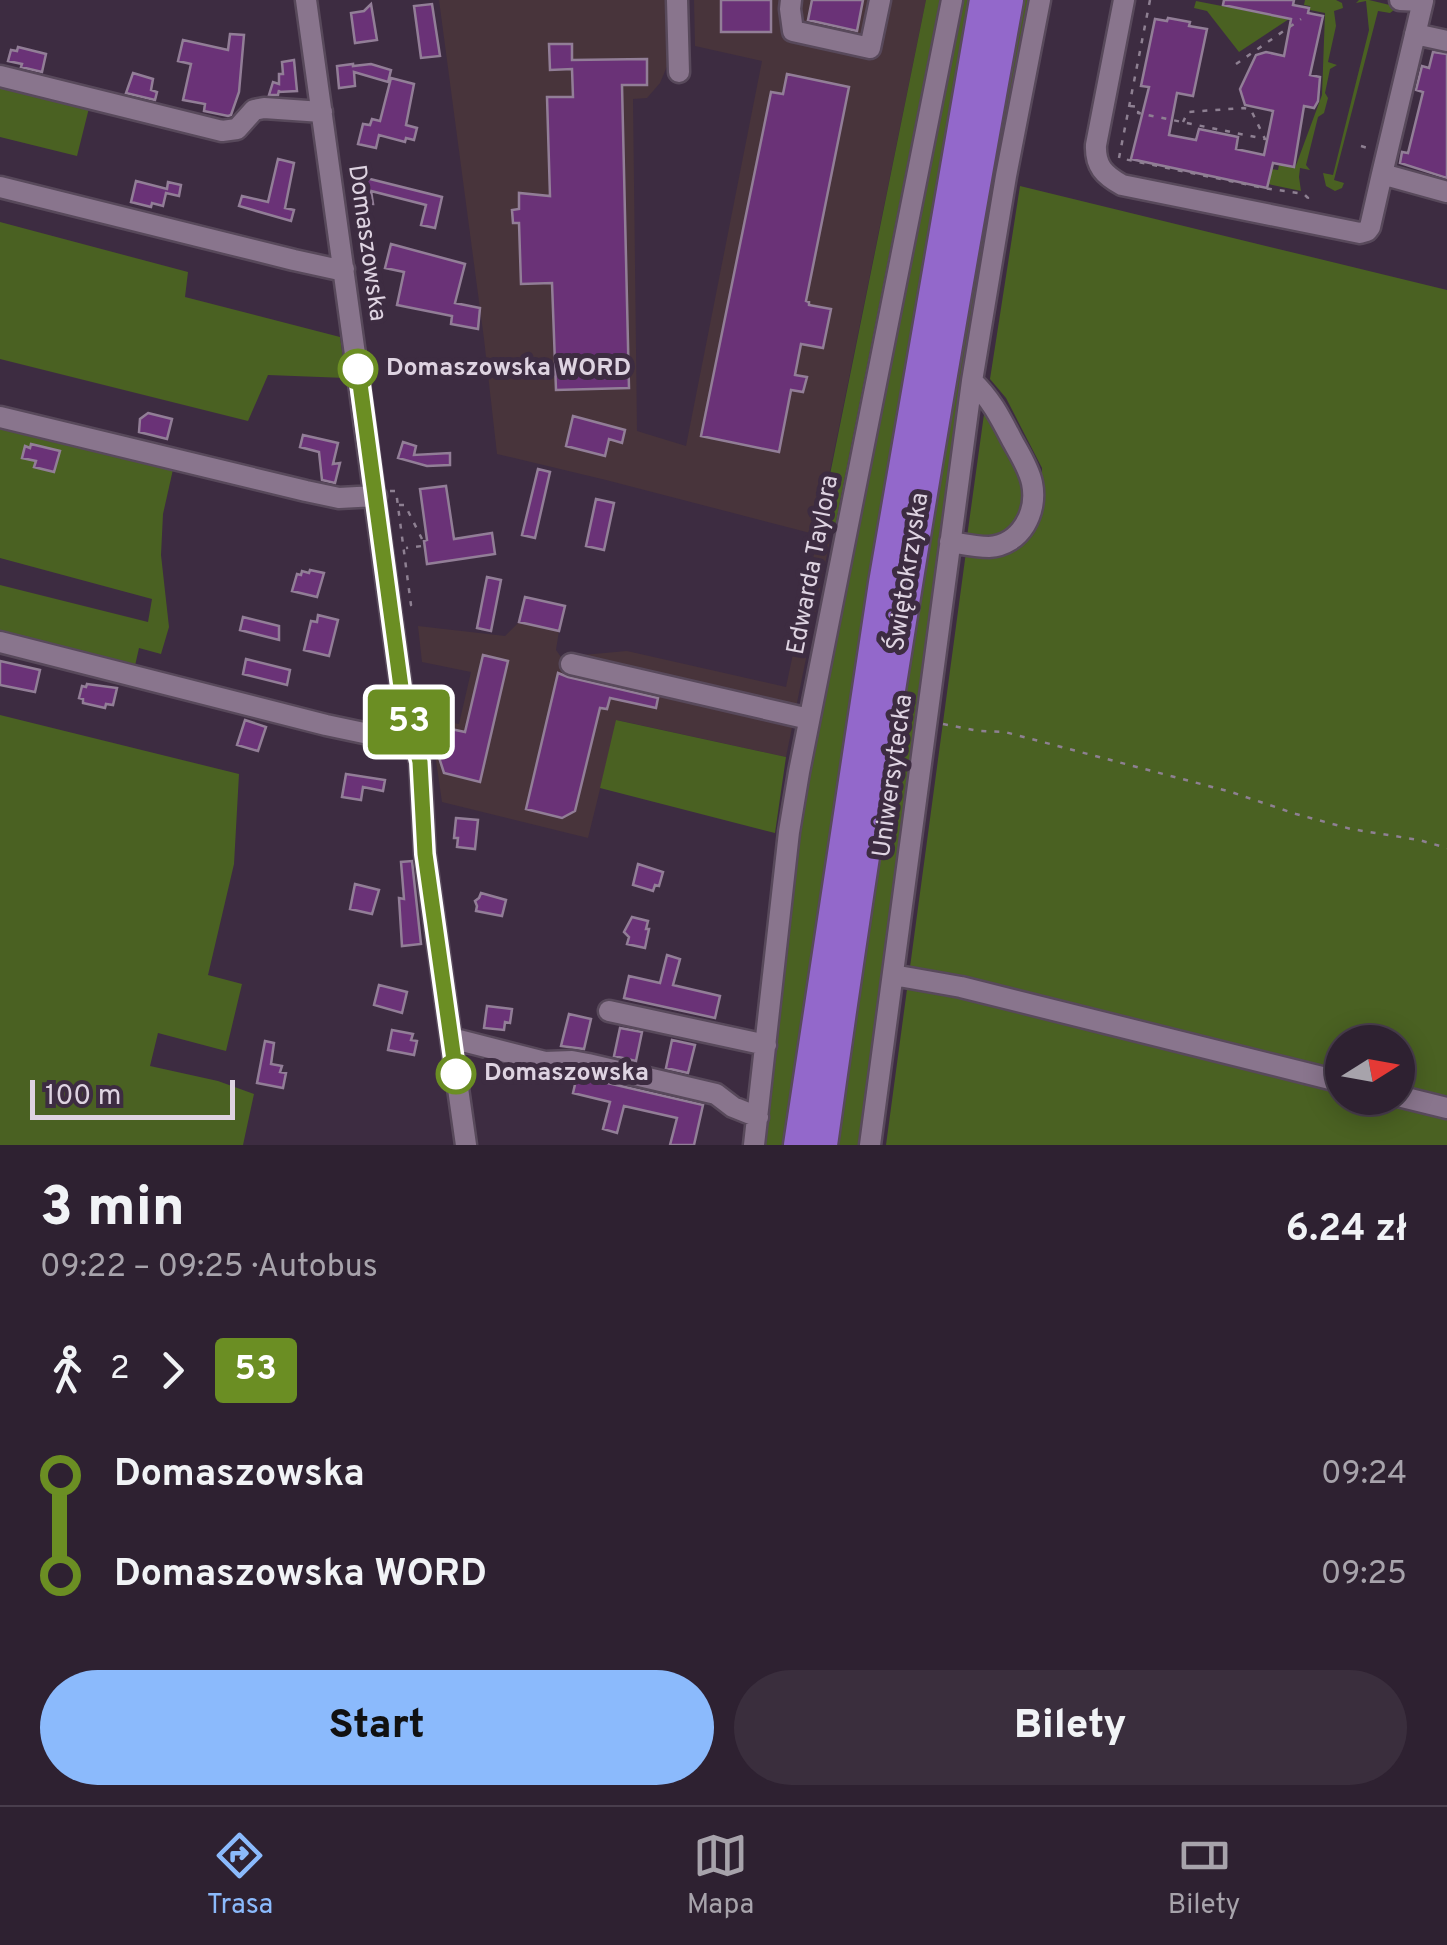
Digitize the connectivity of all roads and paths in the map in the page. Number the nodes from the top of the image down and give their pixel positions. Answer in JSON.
{"nodes":[{"id":1,"x":306,"y":0,"type":"edge"},
{"id":2,"x":677,"y":0,"type":"edge"},
{"id":3,"x":791,"y":0,"type":"edge"},
{"id":4,"x":880,"y":0,"type":"edge"},
{"id":5,"x":952,"y":0,"type":"edge"},
{"id":6,"x":986,"y":0,"type":"edge"},
{"id":7,"x":1008,"y":0,"type":"edge"},
{"id":8,"x":1040,"y":0,"type":"edge"},
{"id":9,"x":1124,"y":0,"type":"edge"},
{"id":10,"x":1150,"y":0,"type":"edge"},
{"id":11,"x":1400,"y":0,"type":"edge"},
{"id":12,"x":1301,"y":19,"type":"dead end"},
{"id":13,"x":1415,"y":34,"type":"junction"},
{"id":14,"x":1447,"y":42,"type":"edge"},
{"id":15,"x":1236,"y":64,"type":"dead end"},
{"id":16,"x":679,"y":72,"type":"dead end"},
{"id":17,"x":0,"y":76,"type":"edge"},
{"id":18,"x":1129,"y":106,"type":"junction"},
{"id":19,"x":322,"y":112,"type":"junction"},
{"id":20,"x":1183,"y":122,"type":"junction"},
{"id":21,"x":1361,"y":146,"type":"dead end"},
{"id":22,"x":1376,"y":150,"type":"dead end"},
{"id":23,"x":1382,"y":174,"type":"junction"},
{"id":24,"x":0,"y":186,"type":"edge"},
{"id":25,"x":1447,"y":192,"type":"edge"},
{"id":26,"x":1303,"y":221,"type":"junction"},
{"id":27,"x":344,"y":268,"type":"junction"},
{"id":28,"x":972,"y":382,"type":"junction"},
{"id":29,"x":0,"y":417,"type":"edge"},
{"id":30,"x":381,"y":495,"type":"junction"},
{"id":31,"x":398,"y":505,"type":"junction"},
{"id":32,"x":950,"y":542,"type":"junction"},
{"id":33,"x":404,"y":549,"type":"junction"},
{"id":34,"x":401,"y":604,"type":"dead end"},
{"id":35,"x":0,"y":642,"type":"edge"},
{"id":36,"x":571,"y":664,"type":"dead end"},
{"id":37,"x":809,"y":719,"type":"junction"},
{"id":38,"x":927,"y":721,"type":"junction"},
{"id":39,"x":416,"y":744,"type":"junction"},
{"id":40,"x":1447,"y":848,"type":"edge"},
{"id":41,"x":894,"y":976,"type":"junction"},
{"id":42,"x":609,"y":1011,"type":"dead end"},
{"id":43,"x":451,"y":1038,"type":"junction"},
{"id":44,"x":766,"y":1045,"type":"junction"},
{"id":45,"x":1325,"y":1078,"type":"edge"},
{"id":46,"x":1415,"y":1100,"type":"edge"},
{"id":47,"x":1447,"y":1108,"type":"edge"},
{"id":48,"x":758,"y":1116,"type":"junction"},
{"id":49,"x":466,"y":1145,"type":"edge"},
{"id":50,"x":754,"y":1145,"type":"edge"},
{"id":51,"x":799,"y":1145,"type":"edge"},
{"id":52,"x":822,"y":1145,"type":"edge"},
{"id":53,"x":870,"y":1145,"type":"edge"}],
"edges":[{"from":1,"to":19,"type":"street","name":"Domaszowska"},
{"from":2,"to":16,"type":"street"},
{"from":3,"to":4,"type":"street"},
{"from":5,"to":37,"type":"street","name":"Edwarda Taylora"},
{"from":6,"to":51,"type":"highway","name":"Świętokrzyska"},
{"from":7,"to":52,"type":"highway","name":"Świętokrzyska"},
{"from":8,"to":28,"type":"street","name":"Uniwersytecka"},
{"from":9,"to":26,"type":"street"},
{"from":10,"to":18,"type":"path"},
{"from":11,"to":13,"type":"street"},
{"from":12,"to":15,"type":"path"},
{"from":13,"to":14,"type":"street"},
{"from":13,"to":23,"type":"street"},
{"from":17,"to":19,"type":"street"},
{"from":18,"to":20,"type":"path"},
{"from":18,"to":26,"type":"path"},
{"from":19,"to":27,"type":"street","name":"Domaszowska"},
{"from":20,"to":20,"type":"path"},
{"from":21,"to":22,"type":"path"},
{"from":23,"to":25,"type":"street"},
{"from":23,"to":26,"type":"street"},
{"from":24,"to":27,"type":"street"},
{"from":27,"to":30,"type":"street","name":"Domaszowska"},
{"from":28,"to":32,"type":"street","name":"Uniwersytecka"},
{"from":28,"to":32,"type":"street"},
{"from":29,"to":30,"type":"street"},
{"from":30,"to":31,"type":"path"},
{"from":30,"to":39,"type":"street","name":"Domaszowska"},
{"from":31,"to":33,"type":"path"},
{"from":31,"to":33,"type":"path"},
{"from":32,"to":38,"type":"street","name":"Uniwersytecka"},
{"from":33,"to":34,"type":"path"},
{"from":35,"to":39,"type":"street"},
{"from":36,"to":37,"type":"street"},
{"from":37,"to":44,"type":"street","name":"Edwarda Taylora"},
{"from":38,"to":40,"type":"path"},
{"from":38,"to":41,"type":"street","name":"Uniwersytecka"},
{"from":39,"to":43,"type":"street","name":"Domaszowska"},
{"from":41,"to":45,"type":"street"},
{"from":41,"to":53,"type":"street","name":"Uniwersytecka"},
{"from":42,"to":44,"type":"street"},
{"from":43,"to":48,"type":"street"},
{"from":43,"to":49,"type":"street","name":"Domaszowska"},
{"from":44,"to":48,"type":"street","name":"Edwarda Taylora"},
{"from":46,"to":47,"type":"street"},
{"from":48,"to":50,"type":"street","name":"Edwarda Taylora"}]}
